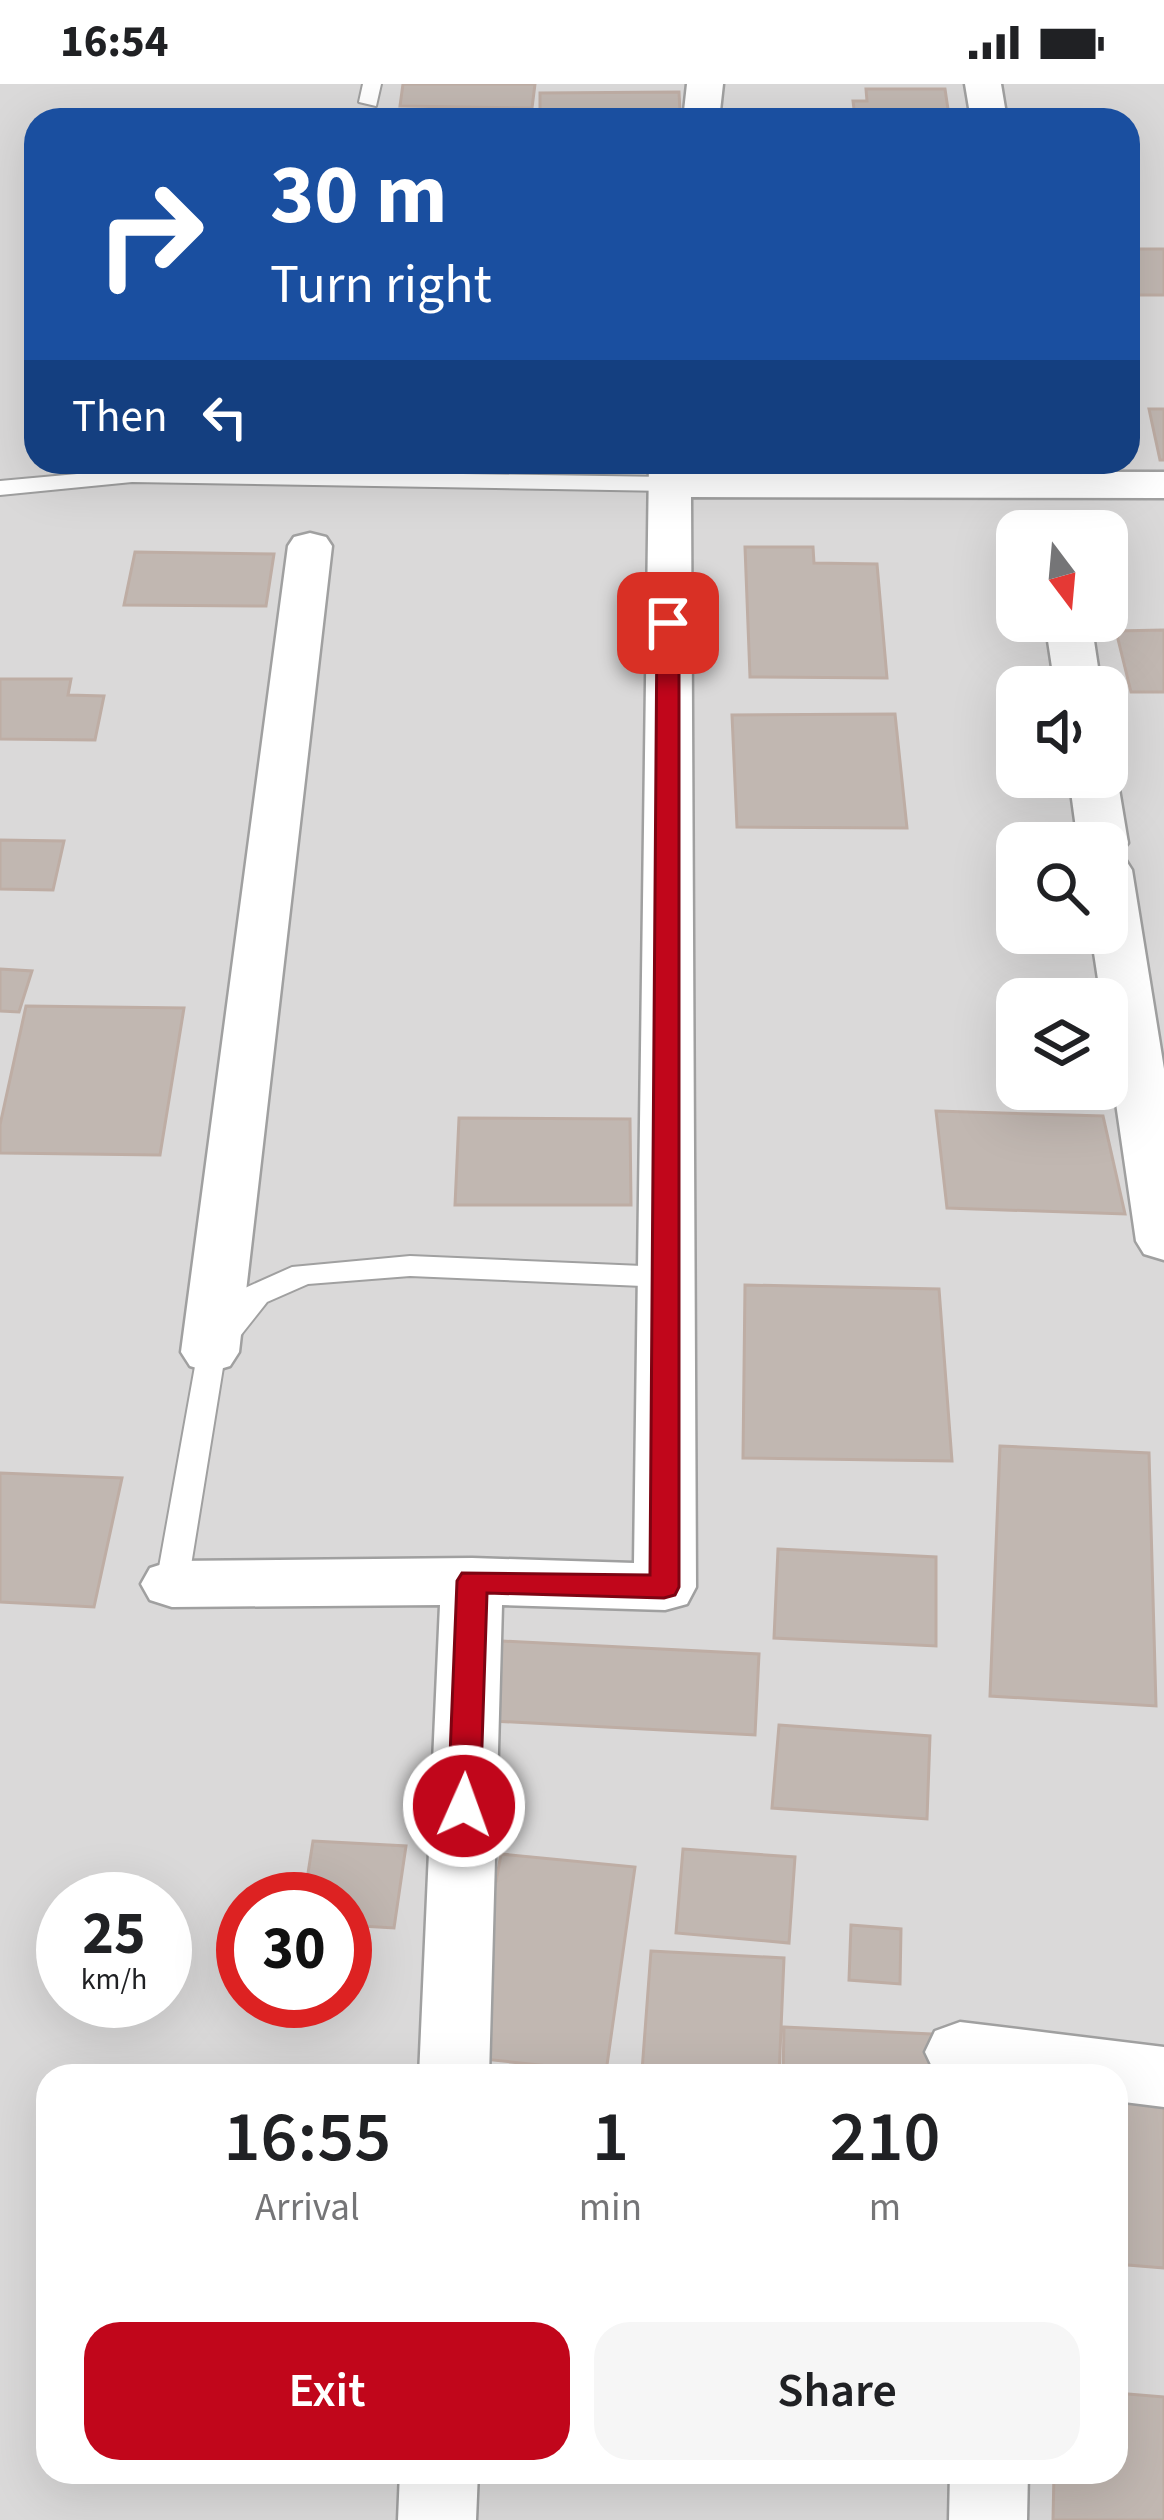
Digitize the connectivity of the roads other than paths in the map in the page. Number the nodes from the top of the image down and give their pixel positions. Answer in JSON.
{"nodes":[{"id":1,"x":105,"y":474,"type":"edge"},
{"id":2,"x":152,"y":474,"type":"edge"},
{"id":3,"x":601,"y":474,"type":"edge"},
{"id":4,"x":669,"y":474,"type":"edge"},
{"id":5,"x":1045,"y":474,"type":"edge"},
{"id":6,"x":1055,"y":474,"type":"edge"},
{"id":7,"x":1164,"y":485,"type":"edge"},
{"id":8,"x":0,"y":488,"type":"edge"},
{"id":9,"x":1051,"y":510,"type":"edge"},
{"id":10,"x":310,"y":546,"type":"dead end"},
{"id":11,"x":1120,"y":954,"type":"edge"},
{"id":12,"x":1164,"y":1241,"type":"edge"},
{"id":13,"x":666,"y":1276,"type":"junction"},
{"id":14,"x":210,"y":1352,"type":"junction"},
{"id":15,"x":472,"y":1581,"type":"junction"},
{"id":16,"x":172,"y":1584,"type":"joint"},
{"id":17,"x":981,"y":2061,"type":"edge"},
{"id":18,"x":454,"y":2064,"type":"edge"},
{"id":19,"x":1015,"y":2064,"type":"edge"},
{"id":20,"x":1128,"y":2074,"type":"edge"},
{"id":21,"x":1164,"y":2077,"type":"edge"},
{"id":22,"x":438,"y":2484,"type":"edge"},
{"id":23,"x":989,"y":2484,"type":"edge"},
{"id":24,"x":437,"y":2520,"type":"edge"},
{"id":25,"x":988,"y":2520,"type":"edge"}],
"edges":[{"from":1,"to":8,"type":"lane"},
{"from":2,"to":3,"type":"lane"},
{"from":4,"to":13,"type":"street"},
{"from":5,"to":9,"type":"street"},
{"from":6,"to":7,"type":"street"},
{"from":10,"to":14,"type":"street"},
{"from":11,"to":12,"type":"street"},
{"from":13,"to":14,"type":"lane"},
{"from":13,"to":15,"type":"street"},
{"from":14,"to":16,"type":"lane"},
{"from":15,"to":16,"type":"street"},
{"from":15,"to":18,"type":"street"},
{"from":17,"to":19,"type":"street"},
{"from":20,"to":21,"type":"street"},
{"from":22,"to":24,"type":"street"},
{"from":23,"to":25,"type":"street"}]}
